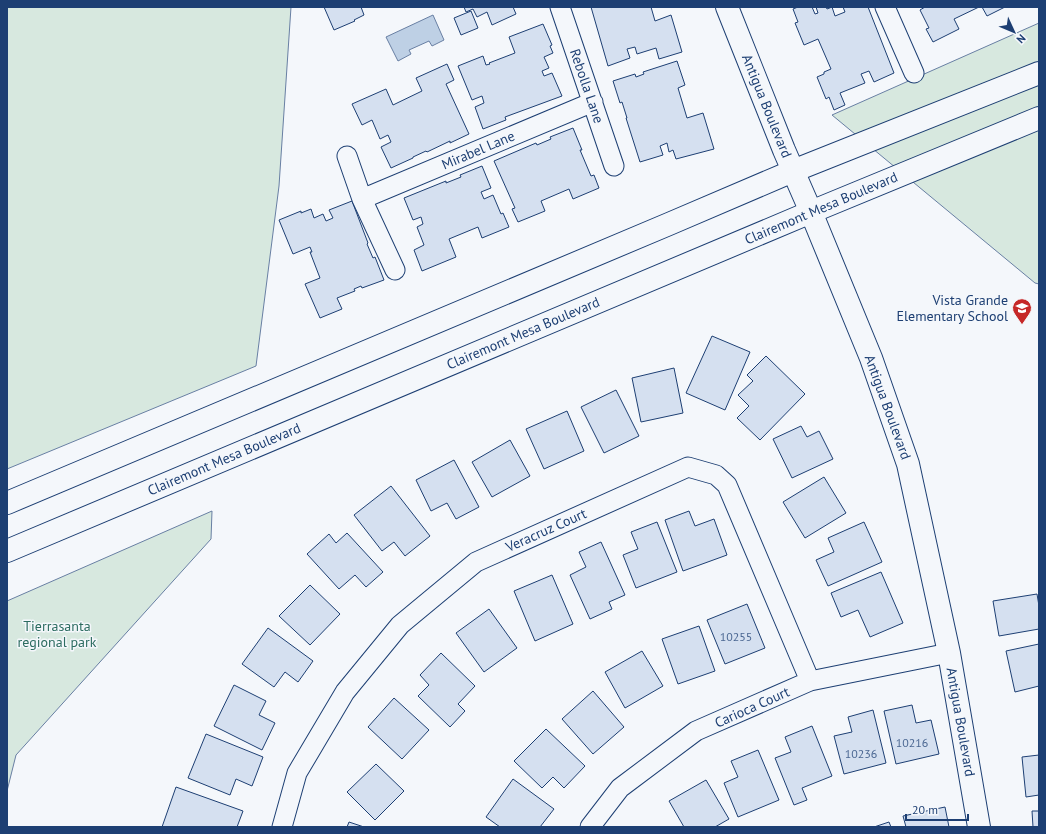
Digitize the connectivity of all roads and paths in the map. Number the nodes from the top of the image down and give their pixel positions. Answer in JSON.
{"nodes":[{"id":1,"x":560,"y":7,"type":"edge"},
{"id":2,"x":727,"y":7,"type":"edge"},
{"id":3,"x":885,"y":7,"type":"edge"},
{"id":4,"x":1039,"y":73,"type":"edge"},
{"id":5,"x":914,"y":74,"type":"dead end"},
{"id":6,"x":593,"y":102,"type":"junction"},
{"id":7,"x":1039,"y":118,"type":"edge"},
{"id":8,"x":347,"y":156,"type":"dead end"},
{"id":9,"x":614,"y":166,"type":"dead end"},
{"id":10,"x":793,"y":171,"type":"junction"},
{"id":11,"x":362,"y":199,"type":"junction"},
{"id":12,"x":811,"y":212,"type":"junction"},
{"id":13,"x":394,"y":270,"type":"dead end"},
{"id":14,"x":7,"y":503,"type":"edge"},
{"id":15,"x":7,"y":551,"type":"edge"},
{"id":16,"x":948,"y":653,"type":"junction"},
{"id":17,"x":810,"y":680,"type":"junction"},
{"id":18,"x":282,"y":827,"type":"edge"},
{"id":19,"x":590,"y":827,"type":"edge"},
{"id":20,"x":979,"y":827,"type":"edge"}],
"edges":[{"from":1,"to":6,"type":"street","name":"Rebolla Lane"},
{"from":2,"to":10,"type":"main road","name":"Antigua Boulevard"},
{"from":3,"to":5,"type":"street"},
{"from":4,"to":10,"type":"main road"},
{"from":6,"to":9,"type":"street","name":"Rebolla Lane"},
{"from":6,"to":11,"type":"street","name":"Mirabel Lane"},
{"from":7,"to":12,"type":"main road","name":"Clairemont Mesa Boulevard"},
{"from":8,"to":11,"type":"street"},
{"from":10,"to":12,"type":"main road","name":"Antigua Boulevard"},
{"from":10,"to":14,"type":"main road"},
{"from":11,"to":13,"type":"street"},
{"from":12,"to":15,"type":"main road","name":"Clairemont Mesa Boulevard"},
{"from":12,"to":16,"type":"main road","name":"Antigua Boulevard"},
{"from":16,"to":17,"type":"street","name":"Carioca Court"},
{"from":16,"to":20,"type":"main road","name":"Antigua Boulevard"},
{"from":17,"to":18,"type":"street","name":"Veracruz Court"},
{"from":17,"to":19,"type":"street","name":"Carioca Court"}]}
